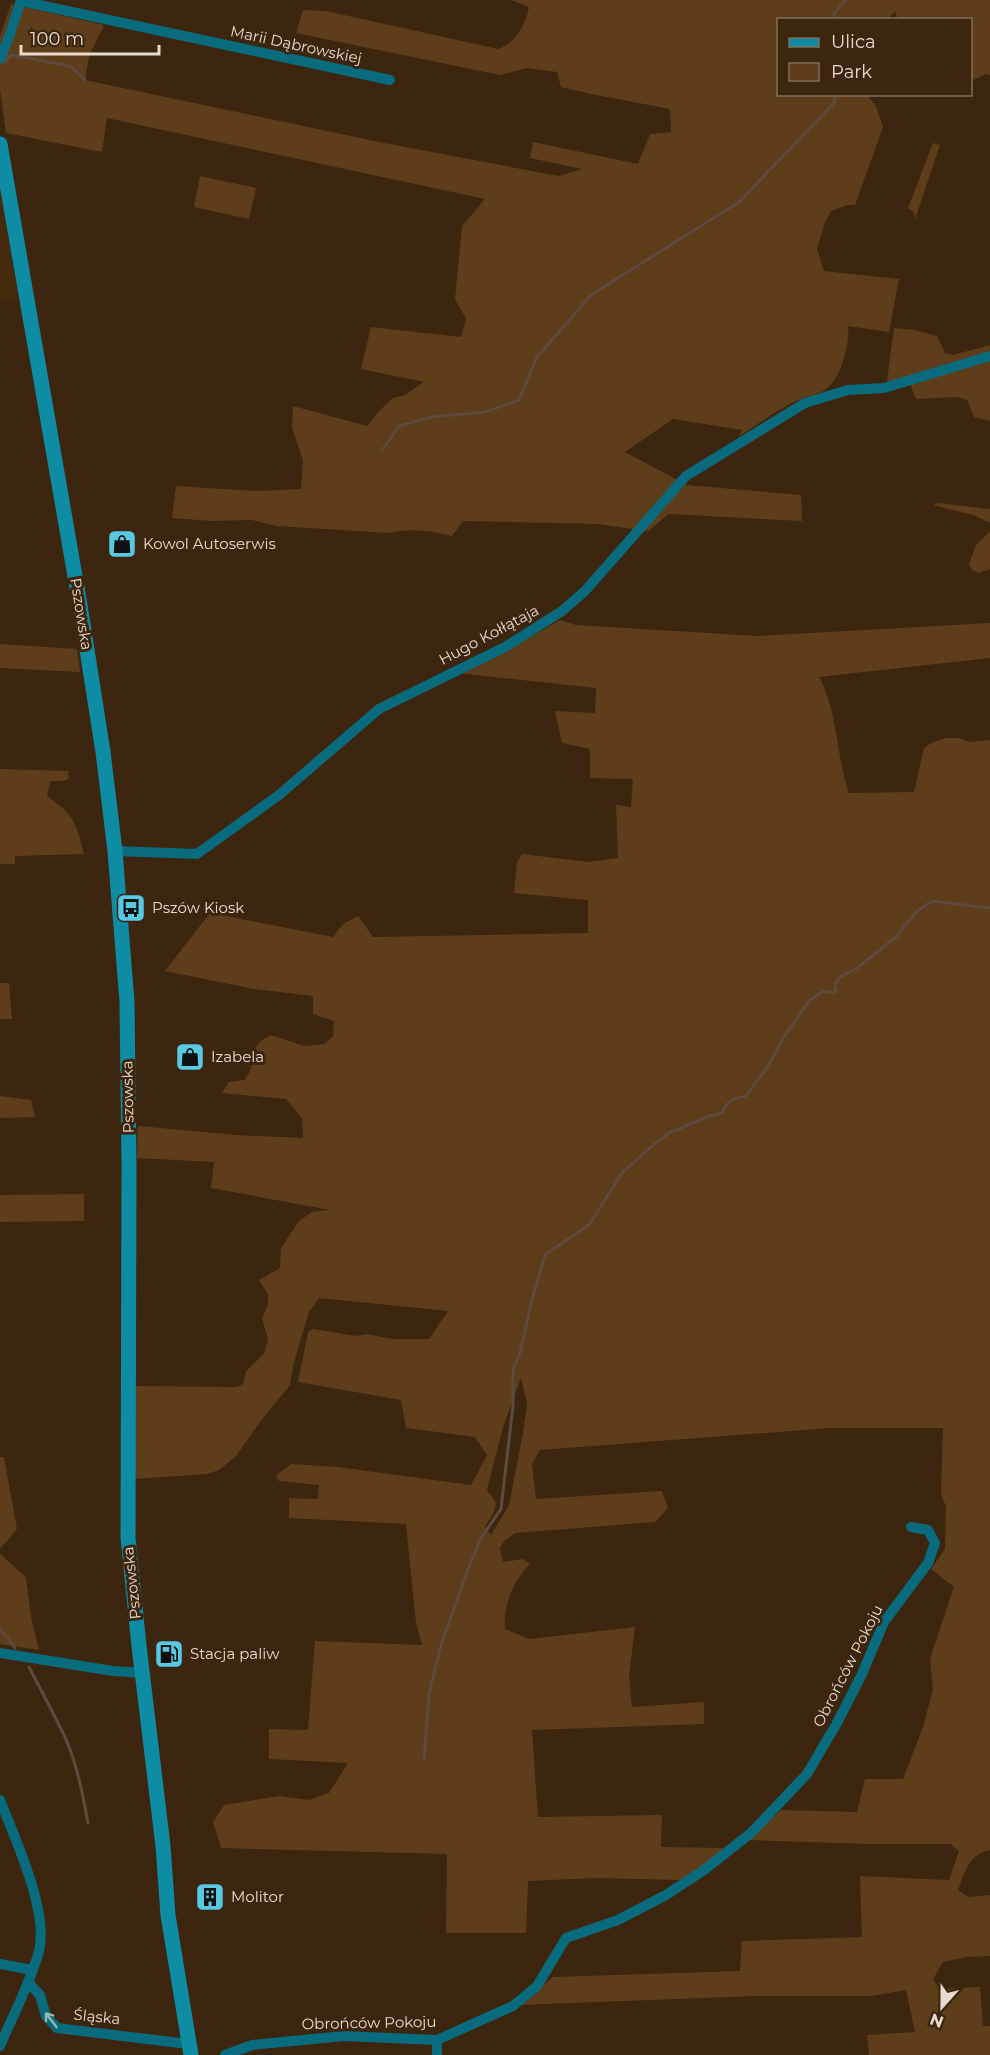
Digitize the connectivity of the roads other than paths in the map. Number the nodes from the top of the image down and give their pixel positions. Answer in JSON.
{"nodes":[{"id":1,"x":21,"y":1,"type":"edge"},
{"id":2,"x":0,"y":59,"type":"edge"},
{"id":3,"x":390,"y":80,"type":"dead end"},
{"id":4,"x":0,"y":144,"type":"edge"},
{"id":5,"x":990,"y":356,"type":"edge"},
{"id":6,"x":115,"y":851,"type":"junction"},
{"id":7,"x":911,"y":1527,"type":"dead end"},
{"id":8,"x":0,"y":1653,"type":"edge"},
{"id":9,"x":143,"y":1673,"type":"junction"},
{"id":10,"x":0,"y":1800,"type":"edge"},
{"id":11,"x":0,"y":1964,"type":"edge"},
{"id":12,"x":32,"y":1970,"type":"junction"},
{"id":13,"x":28,"y":1982,"type":"junction"},
{"id":14,"x":437,"y":2040,"type":"junction"},
{"id":15,"x":0,"y":2046,"type":"edge"},
{"id":16,"x":190,"y":2050,"type":"edge"},
{"id":17,"x":225,"y":2055,"type":"edge"},
{"id":18,"x":437,"y":2055,"type":"edge"}],
"edges":[{"from":1,"to":2,"type":"street","name":"Marii Dąbrowskiej"},
{"from":1,"to":3,"type":"street","name":"Marii Dąbrowskiej"},
{"from":4,"to":6,"type":"main road","name":"Pszowska"},
{"from":5,"to":6,"type":"street","name":"Hugo Kołłątaja"},
{"from":6,"to":9,"type":"main road","name":"Pszowska"},
{"from":7,"to":14,"type":"street","name":"Obrońców Pokoju"},
{"from":8,"to":9,"type":"street"},
{"from":9,"to":16,"type":"main road","name":"Pszowska"},
{"from":10,"to":12,"type":"street"},
{"from":11,"to":12,"type":"street"},
{"from":12,"to":13,"type":"street"},
{"from":13,"to":15,"type":"street"},
{"from":16,"to":13,"type":"street","name":"Śląska","one_way":true},
{"from":14,"to":17,"type":"street","name":"Obrońców Pokoju"},
{"from":14,"to":18,"type":"street"}]}
